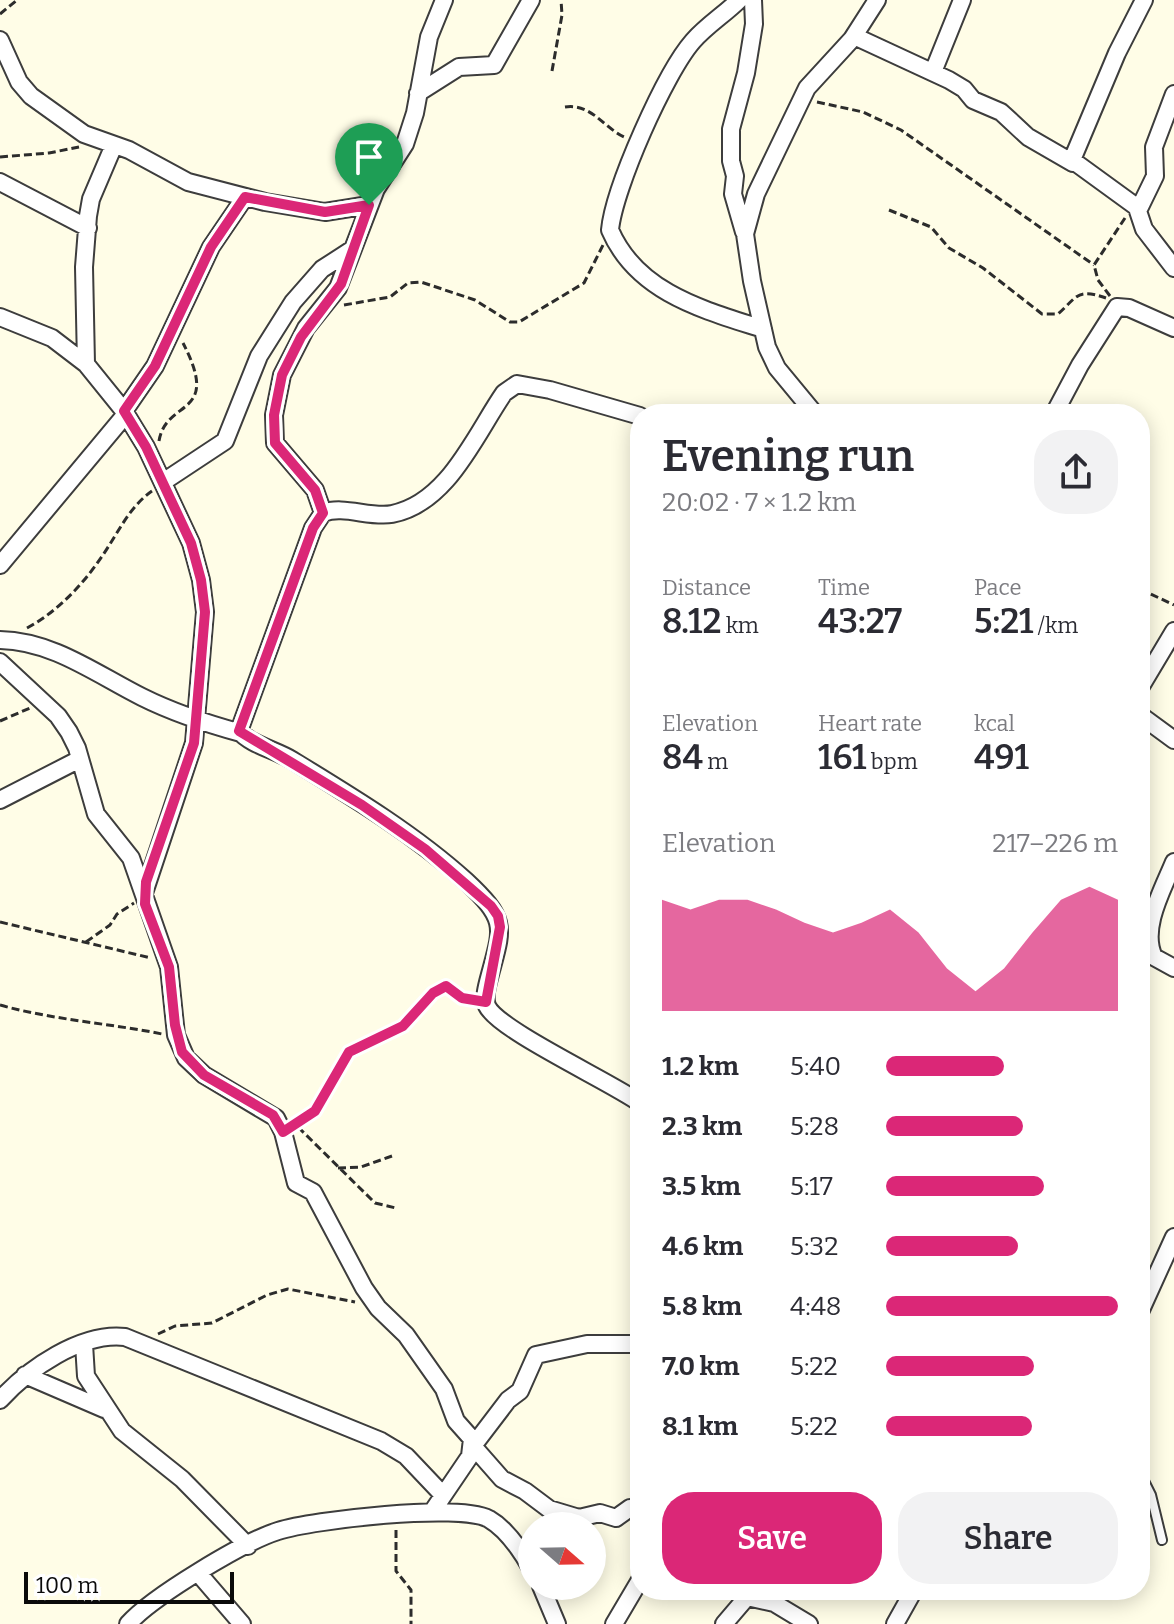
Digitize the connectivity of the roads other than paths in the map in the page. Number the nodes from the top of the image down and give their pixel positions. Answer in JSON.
{"nodes":[{"id":1,"x":444,"y":0,"type":"edge"},
{"id":2,"x":531,"y":0,"type":"edge"},
{"id":3,"x":739,"y":0,"type":"edge"},
{"id":4,"x":753,"y":0,"type":"edge"},
{"id":5,"x":877,"y":0,"type":"edge"},
{"id":6,"x":962,"y":0,"type":"edge"},
{"id":7,"x":1144,"y":0,"type":"edge"},
{"id":8,"x":854,"y":36,"type":"junction"},
{"id":9,"x":0,"y":40,"type":"edge"},
{"id":10,"x":933,"y":72,"type":"junction"},
{"id":11,"x":418,"y":93,"type":"junction"},
{"id":12,"x":1174,"y":94,"type":"edge"},
{"id":13,"x":108,"y":143,"type":"junction"},
{"id":14,"x":1156,"y":162,"type":"junction"},
{"id":15,"x":1073,"y":163,"type":"junction"},
{"id":16,"x":1174,"y":169,"type":"edge"},
{"id":17,"x":0,"y":182,"type":"edge"},
{"id":18,"x":245,"y":197,"type":"junction"},
{"id":19,"x":369,"y":205,"type":"junction"},
{"id":20,"x":1136,"y":207,"type":"junction"},
{"id":21,"x":88,"y":228,"type":"junction"},
{"id":22,"x":745,"y":234,"type":"junction"},
{"id":23,"x":353,"y":249,"type":"junction"},
{"id":24,"x":1174,"y":268,"type":"edge"},
{"id":25,"x":0,"y":317,"type":"edge"},
{"id":26,"x":1174,"y":328,"type":"edge"},
{"id":27,"x":763,"y":329,"type":"junction"},
{"id":28,"x":86,"y":364,"type":"junction"},
{"id":29,"x":807,"y":404,"type":"edge"},
{"id":30,"x":1059,"y":404,"type":"edge"},
{"id":31,"x":125,"y":412,"type":"junction"},
{"id":32,"x":630,"y":413,"type":"edge"},
{"id":33,"x":159,"y":475,"type":"junction"},
{"id":34,"x":323,"y":513,"type":"junction"},
{"id":35,"x":0,"y":565,"type":"edge"},
{"id":36,"x":1174,"y":631,"type":"edge"},
{"id":37,"x":0,"y":640,"type":"edge"},
{"id":38,"x":0,"y":662,"type":"edge"},
{"id":39,"x":1150,"y":671,"type":"edge"},
{"id":40,"x":198,"y":718,"type":"junction"},
{"id":41,"x":1150,"y":722,"type":"edge"},
{"id":42,"x":241,"y":733,"type":"junction"},
{"id":43,"x":1174,"y":740,"type":"edge"},
{"id":44,"x":80,"y":759,"type":"junction"},
{"id":45,"x":0,"y":800,"type":"edge"},
{"id":46,"x":1174,"y":862,"type":"edge"},
{"id":47,"x":144,"y":897,"type":"junction"},
{"id":48,"x":1174,"y":968,"type":"edge"},
{"id":49,"x":630,"y":1096,"type":"edge"},
{"id":50,"x":1174,"y":1237,"type":"edge"},
{"id":51,"x":1150,"y":1284,"type":"edge"},
{"id":52,"x":84,"y":1344,"type":"junction"},
{"id":53,"x":630,"y":1344,"type":"edge"},
{"id":54,"x":25,"y":1375,"type":"junction"},
{"id":55,"x":0,"y":1400,"type":"edge"},
{"id":56,"x":107,"y":1410,"type":"junction"},
{"id":57,"x":473,"y":1446,"type":"junction"},
{"id":58,"x":1150,"y":1493,"type":"edge"},
{"id":59,"x":443,"y":1495,"type":"junction"},
{"id":60,"x":630,"y":1508,"type":"edge"},
{"id":61,"x":432,"y":1512,"type":"junction"},
{"id":62,"x":1162,"y":1540,"type":"dead end"},
{"id":63,"x":248,"y":1546,"type":"junction"},
{"id":64,"x":518,"y":1547,"type":"edge"},
{"id":65,"x":199,"y":1574,"type":"junction"},
{"id":66,"x":630,"y":1597,"type":"edge"},
{"id":67,"x":547,"y":1600,"type":"edge"},
{"id":68,"x":744,"y":1600,"type":"edge"},
{"id":69,"x":767,"y":1600,"type":"edge"},
{"id":70,"x":908,"y":1600,"type":"edge"},
{"id":71,"x":128,"y":1624,"type":"edge"},
{"id":72,"x":242,"y":1624,"type":"edge"},
{"id":73,"x":557,"y":1624,"type":"edge"},
{"id":74,"x":614,"y":1624,"type":"edge"},
{"id":75,"x":724,"y":1624,"type":"edge"},
{"id":76,"x":809,"y":1624,"type":"edge"},
{"id":77,"x":895,"y":1624,"type":"edge"}],
"edges":[{"from":1,"to":11,"type":"street"},
{"from":2,"to":11,"type":"street"},
{"from":3,"to":27,"type":"street"},
{"from":4,"to":22,"type":"street"},
{"from":5,"to":8,"type":"street"},
{"from":6,"to":10,"type":"street"},
{"from":7,"to":15,"type":"street"},
{"from":8,"to":10,"type":"street"},
{"from":8,"to":22,"type":"street"},
{"from":9,"to":13,"type":"street"},
{"from":10,"to":15,"type":"street"},
{"from":11,"to":19,"type":"street"},
{"from":12,"to":14,"type":"street"},
{"from":13,"to":18,"type":"street"},
{"from":13,"to":21,"type":"street"},
{"from":14,"to":16,"type":"street"},
{"from":14,"to":20,"type":"street"},
{"from":15,"to":20,"type":"street"},
{"from":17,"to":21,"type":"street"},
{"from":18,"to":19,"type":"street"},
{"from":18,"to":31,"type":"street"},
{"from":19,"to":23,"type":"street"},
{"from":20,"to":24,"type":"street"},
{"from":21,"to":28,"type":"street"},
{"from":22,"to":27,"type":"street"},
{"from":23,"to":33,"type":"street"},
{"from":23,"to":34,"type":"street"},
{"from":25,"to":28,"type":"street"},
{"from":26,"to":30,"type":"street"},
{"from":27,"to":29,"type":"street"},
{"from":28,"to":31,"type":"street"},
{"from":31,"to":33,"type":"street"},
{"from":31,"to":35,"type":"street"},
{"from":32,"to":34,"type":"street"},
{"from":33,"to":40,"type":"street"},
{"from":34,"to":42,"type":"street"},
{"from":36,"to":39,"type":"street"},
{"from":37,"to":40,"type":"street"},
{"from":38,"to":44,"type":"street"},
{"from":40,"to":42,"type":"street"},
{"from":40,"to":47,"type":"street"},
{"from":41,"to":43,"type":"street"},
{"from":42,"to":49,"type":"street"},
{"from":44,"to":45,"type":"street"},
{"from":44,"to":47,"type":"street"},
{"from":46,"to":48,"type":"street"},
{"from":47,"to":57,"type":"street"},
{"from":50,"to":51,"type":"street"},
{"from":52,"to":54,"type":"street"},
{"from":52,"to":56,"type":"street"},
{"from":52,"to":59,"type":"street"},
{"from":53,"to":57,"type":"street"},
{"from":54,"to":55,"type":"street"},
{"from":54,"to":56,"type":"street"},
{"from":56,"to":63,"type":"street"},
{"from":57,"to":59,"type":"street"},
{"from":57,"to":60,"type":"street"},
{"from":58,"to":62,"type":"lane"},
{"from":59,"to":61,"type":"street"},
{"from":61,"to":63,"type":"street"},
{"from":61,"to":64,"type":"street"},
{"from":63,"to":65,"type":"street"},
{"from":65,"to":71,"type":"street"},
{"from":65,"to":72,"type":"street"},
{"from":66,"to":74,"type":"street"},
{"from":67,"to":73,"type":"street"},
{"from":68,"to":75,"type":"street"},
{"from":69,"to":76,"type":"street"},
{"from":70,"to":77,"type":"street"}]}
